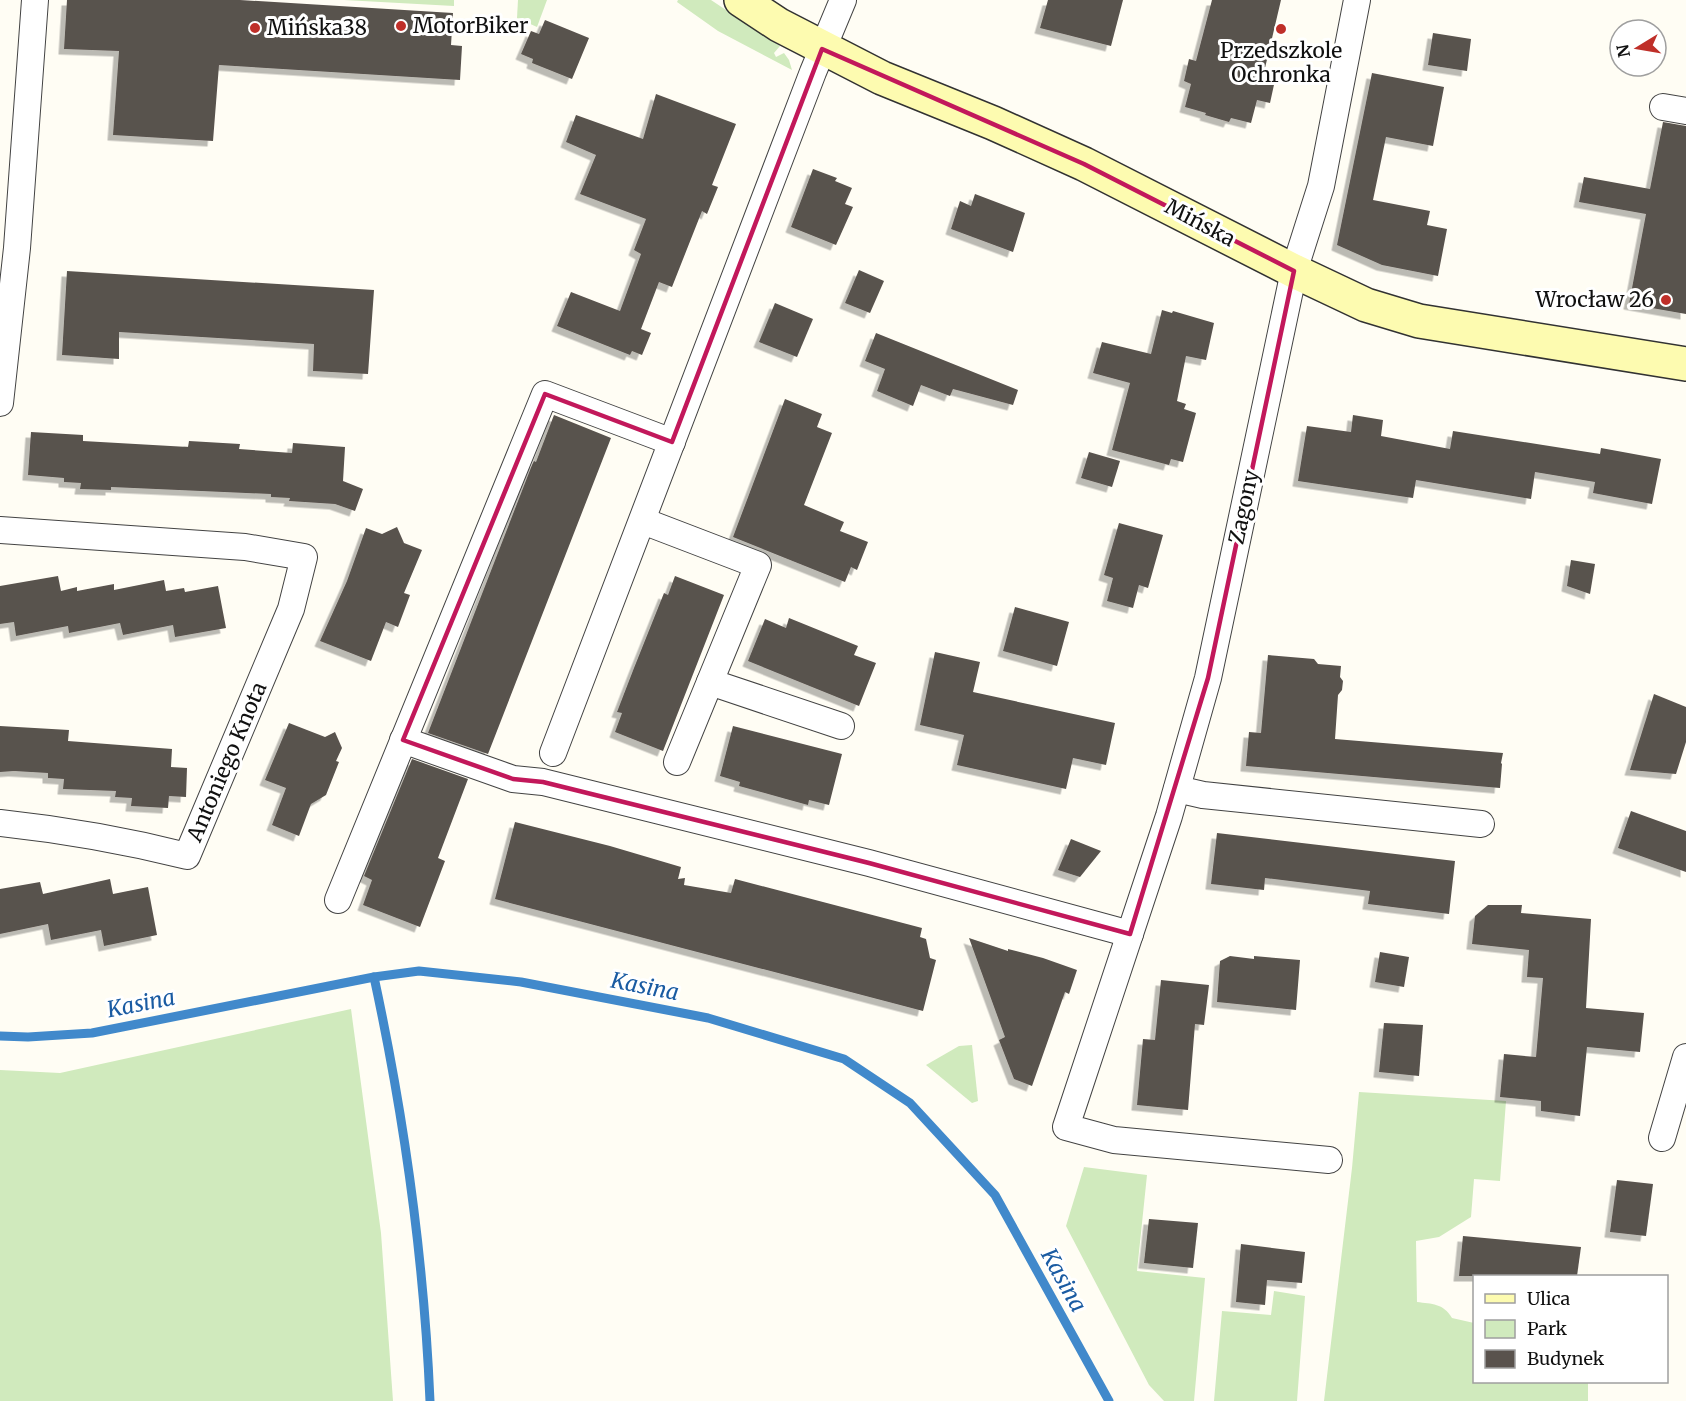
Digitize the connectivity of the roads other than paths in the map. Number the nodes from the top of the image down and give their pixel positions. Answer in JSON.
{"nodes":[{"id":1,"x":35,"y":0,"type":"edge"},
{"id":2,"x":741,"y":0,"type":"edge"},
{"id":3,"x":843,"y":0,"type":"edge"},
{"id":4,"x":1357,"y":0,"type":"edge"},
{"id":5,"x":822,"y":49,"type":"junction"},
{"id":6,"x":1294,"y":271,"type":"junction"},
{"id":7,"x":1686,"y":364,"type":"edge"},
{"id":8,"x":0,"y":403,"type":"edge"},
{"id":9,"x":660,"y":438,"type":"junction"},
{"id":10,"x":643,"y":521,"type":"junction"},
{"id":11,"x":0,"y":530,"type":"edge"},
{"id":12,"x":710,"y":682,"type":"junction"},
{"id":13,"x":841,"y":726,"type":"dead end"},
{"id":14,"x":403,"y":740,"type":"junction"},
{"id":15,"x":553,"y":753,"type":"dead end"},
{"id":16,"x":677,"y":762,"type":"dead end"},
{"id":17,"x":1177,"y":789,"type":"junction"},
{"id":18,"x":0,"y":823,"type":"edge"},
{"id":19,"x":1481,"y":824,"type":"dead end"},
{"id":20,"x":338,"y":900,"type":"dead end"},
{"id":21,"x":1130,"y":934,"type":"junction"},
{"id":22,"x":1686,"y":1058,"type":"edge"},
{"id":23,"x":1662,"y":1138,"type":"dead end"},
{"id":24,"x":1329,"y":1160,"type":"dead end"}],
"edges":[{"from":1,"to":8,"type":"street"},
{"from":2,"to":5,"type":"street","name":"Mińska"},
{"from":3,"to":5,"type":"street"},
{"from":4,"to":6,"type":"street","name":"Zagony"},
{"from":5,"to":6,"type":"street","name":"Mińska"},
{"from":5,"to":9,"type":"street"},
{"from":6,"to":7,"type":"street","name":"Mińska"},
{"from":6,"to":17,"type":"street","name":"Zagony"},
{"from":9,"to":10,"type":"street"},
{"from":9,"to":14,"type":"street"},
{"from":10,"to":12,"type":"street"},
{"from":10,"to":15,"type":"street"},
{"from":11,"to":18,"type":"street","name":"Antoniego Knota"},
{"from":12,"to":13,"type":"street"},
{"from":12,"to":16,"type":"street"},
{"from":14,"to":20,"type":"street"},
{"from":14,"to":21,"type":"street"},
{"from":17,"to":19,"type":"street"},
{"from":17,"to":21,"type":"street","name":"Zagony"},
{"from":21,"to":24,"type":"street","name":"Zagony"},
{"from":22,"to":23,"type":"street"}]}
